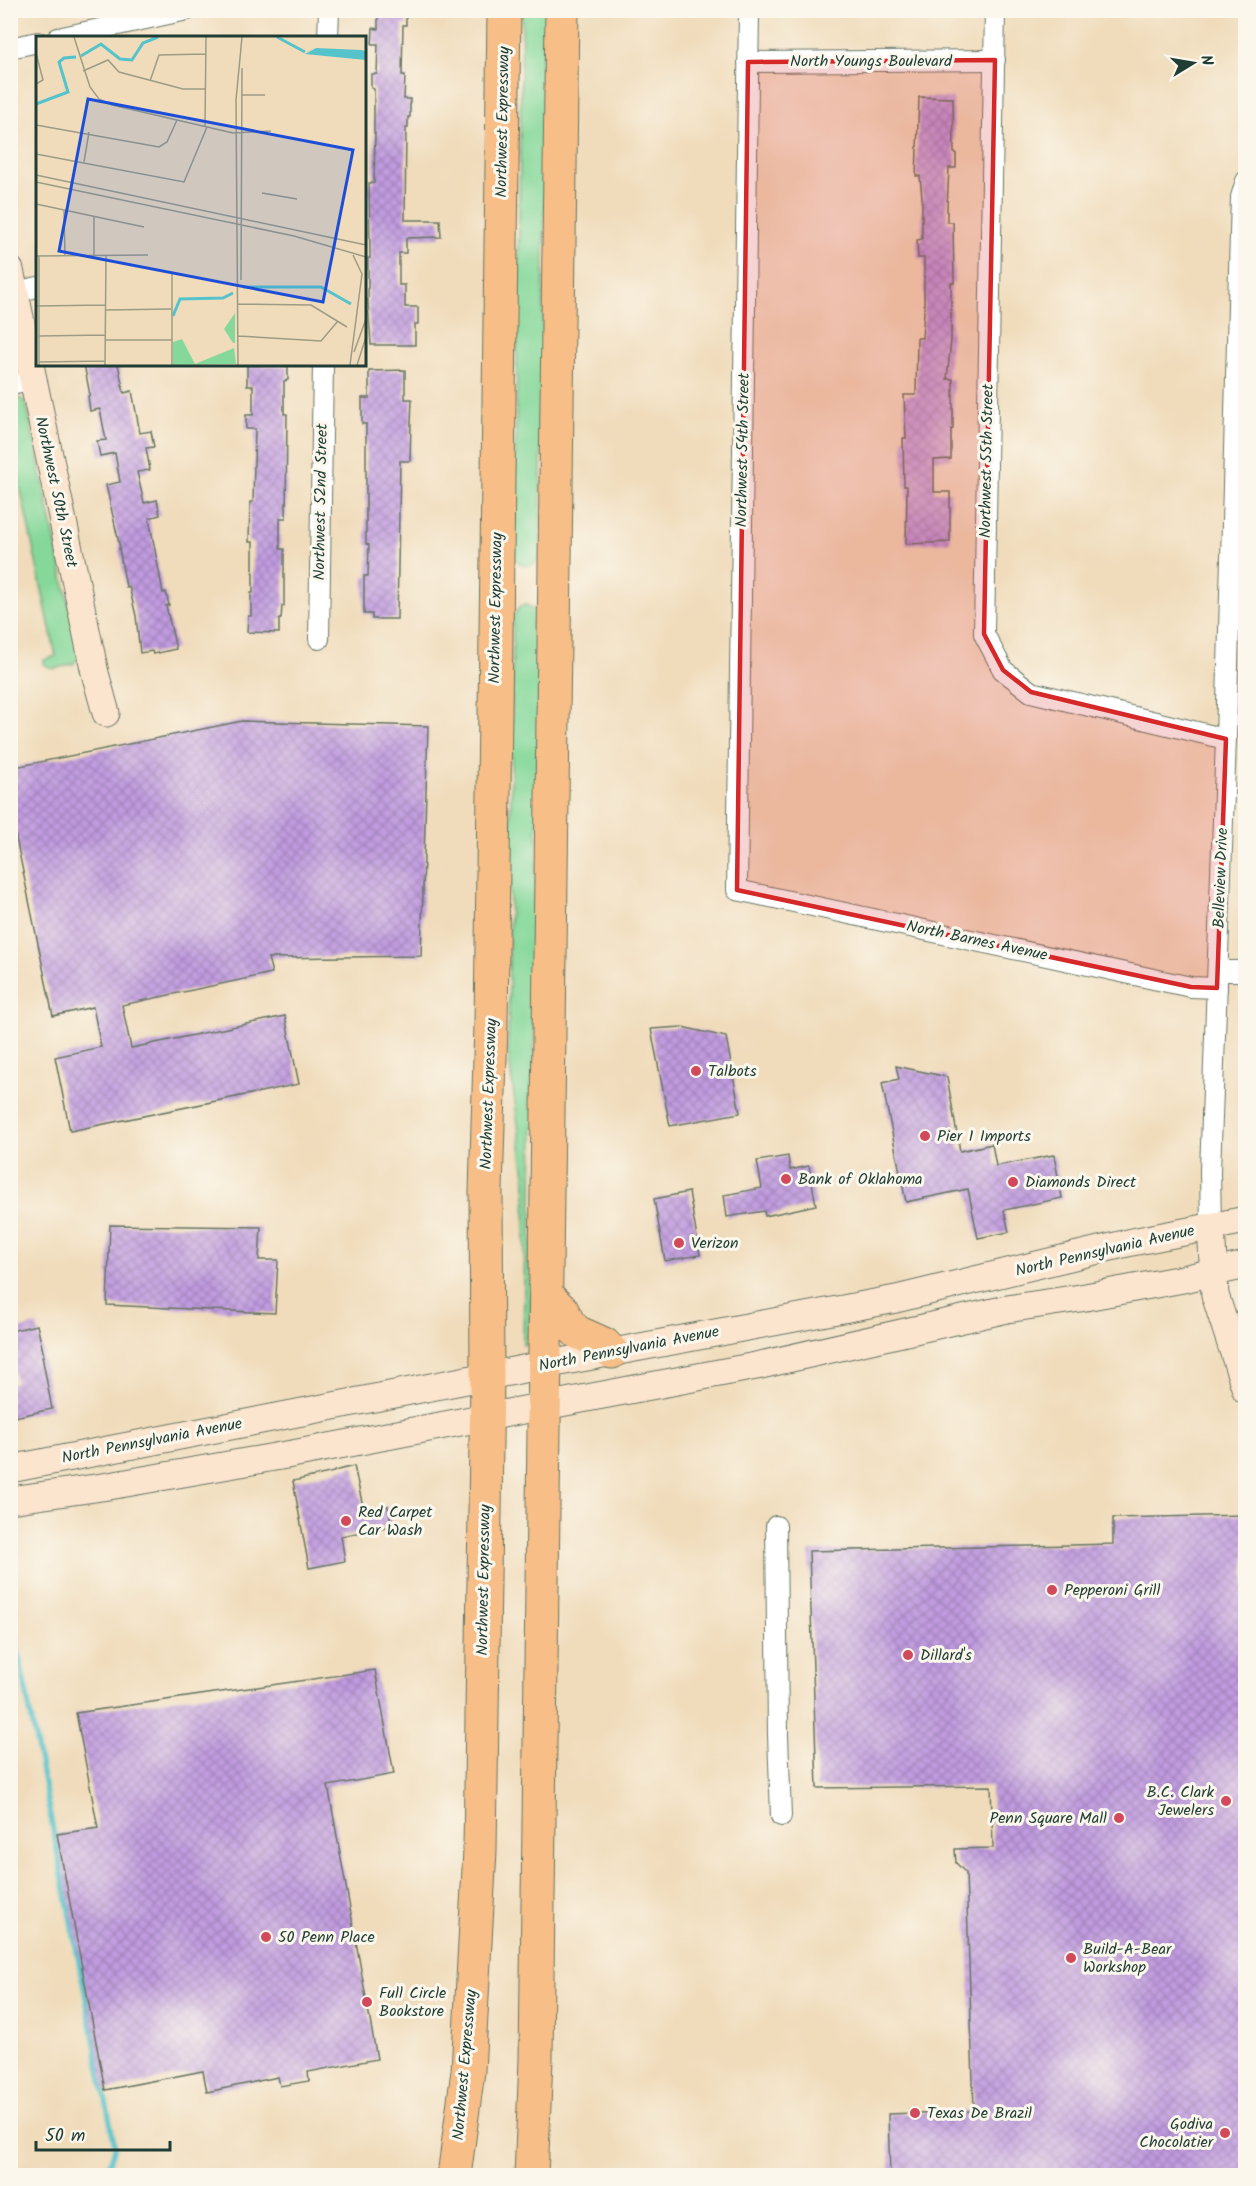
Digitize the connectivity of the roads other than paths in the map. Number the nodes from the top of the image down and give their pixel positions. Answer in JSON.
{"nodes":[{"id":1,"x":187,"y":10,"type":"edge"},
{"id":2,"x":329,"y":10,"type":"edge"},
{"id":3,"x":504,"y":10,"type":"edge"},
{"id":4,"x":562,"y":10,"type":"edge"},
{"id":5,"x":749,"y":10,"type":"edge"},
{"id":6,"x":995,"y":10,"type":"edge"},
{"id":7,"x":67,"y":36,"type":"edge"},
{"id":8,"x":328,"y":36,"type":"edge"},
{"id":9,"x":36,"y":42,"type":"edge"},
{"id":10,"x":10,"y":48,"type":"edge"},
{"id":11,"x":995,"y":60,"type":"junction"},
{"id":12,"x":748,"y":62,"type":"junction"},
{"id":13,"x":1245,"y":181,"type":"edge"},
{"id":14,"x":21,"y":283,"type":"edge"},
{"id":15,"x":323,"y":366,"type":"edge"},
{"id":16,"x":22,"y":382,"type":"edge"},
{"id":17,"x":319,"y":639,"type":"dead end"},
{"id":18,"x":106,"y":713,"type":"dead end"},
{"id":19,"x":1226,"y":740,"type":"junction"},
{"id":20,"x":737,"y":890,"type":"joint"},
{"id":21,"x":1245,"y":971,"type":"edge"},
{"id":22,"x":1218,"y":979,"type":"junction"},
{"id":23,"x":1245,"y":1220,"type":"edge"},
{"id":24,"x":1211,"y":1227,"type":"junction"},
{"id":25,"x":1245,"y":1246,"type":"edge"},
{"id":26,"x":1245,"y":1265,"type":"edge"},
{"id":27,"x":1214,"y":1272,"type":"junction"},
{"id":28,"x":546,"y":1294,"type":"junction"},
{"id":29,"x":612,"y":1352,"type":"junction"},
{"id":30,"x":544,"y":1365,"type":"junction"},
{"id":31,"x":487,"y":1376,"type":"junction"},
{"id":32,"x":1245,"y":1390,"type":"edge"},
{"id":33,"x":545,"y":1405,"type":"junction"},
{"id":34,"x":486,"y":1417,"type":"junction"},
{"id":35,"x":10,"y":1469,"type":"edge"},
{"id":36,"x":10,"y":1500,"type":"edge"},
{"id":37,"x":776,"y":1526,"type":"dead end"},
{"id":38,"x":781,"y":1816,"type":"dead end"},
{"id":39,"x":454,"y":2175,"type":"edge"},
{"id":40,"x":531,"y":2175,"type":"edge"}],
"edges":[{"from":1,"to":7,"type":"street"},
{"from":2,"to":8,"type":"street"},
{"from":3,"to":31,"type":"highway","name":"Northwest Expressway"},
{"from":4,"to":28,"type":"highway"},
{"from":5,"to":12,"type":"street","name":"Northwest 54th Street"},
{"from":6,"to":11,"type":"street","name":"Northwest 55th Street"},
{"from":9,"to":10,"type":"street"},
{"from":11,"to":12,"type":"street","name":"North Youngs Boulevard"},
{"from":11,"to":19,"type":"street","name":"Northwest 55th Street"},
{"from":12,"to":20,"type":"street","name":"Northwest 54th Street"},
{"from":13,"to":19,"type":"street","name":"Belleview Drive"},
{"from":14,"to":16,"type":"main road","name":"Northwest 50th Street"},
{"from":15,"to":17,"type":"street","name":"Northwest 52nd Street"},
{"from":16,"to":18,"type":"main road","name":"Northwest 50th Street"},
{"from":19,"to":22,"type":"street","name":"Belleview Drive"},
{"from":20,"to":22,"type":"street","name":"North Barnes Avenue"},
{"from":21,"to":22,"type":"street","name":"North Barnes Avenue"},
{"from":22,"to":24,"type":"street","name":"Belleview Drive"},
{"from":23,"to":24,"type":"main road","name":"North Pennsylvania Avenue"},
{"from":24,"to":27,"type":"main road","name":"Belleview Drive"},
{"from":24,"to":29,"type":"main road","name":"North Pennsylvania Avenue"},
{"from":25,"to":27,"type":"main road"},
{"from":26,"to":27,"type":"main road","name":"North Pennsylvania Avenue"},
{"from":27,"to":32,"type":"main road","name":"Belleview Drive"},
{"from":27,"to":33,"type":"main road","name":"North Pennsylvania Avenue"},
{"from":28,"to":29,"type":"highway"},
{"from":28,"to":30,"type":"highway"},
{"from":29,"to":30,"type":"main road","name":"North Pennsylvania Avenue"},
{"from":30,"to":31,"type":"main road","name":"North Pennsylvania Avenue"},
{"from":30,"to":33,"type":"highway"},
{"from":31,"to":34,"type":"highway","name":"Northwest Expressway"},
{"from":31,"to":35,"type":"main road","name":"North Pennsylvania Avenue"},
{"from":33,"to":34,"type":"main road","name":"North Pennsylvania Avenue"},
{"from":33,"to":40,"type":"highway"},
{"from":34,"to":36,"type":"main road","name":"North Pennsylvania Avenue"},
{"from":34,"to":39,"type":"highway","name":"Northwest Expressway"},
{"from":37,"to":38,"type":"street"}]}
